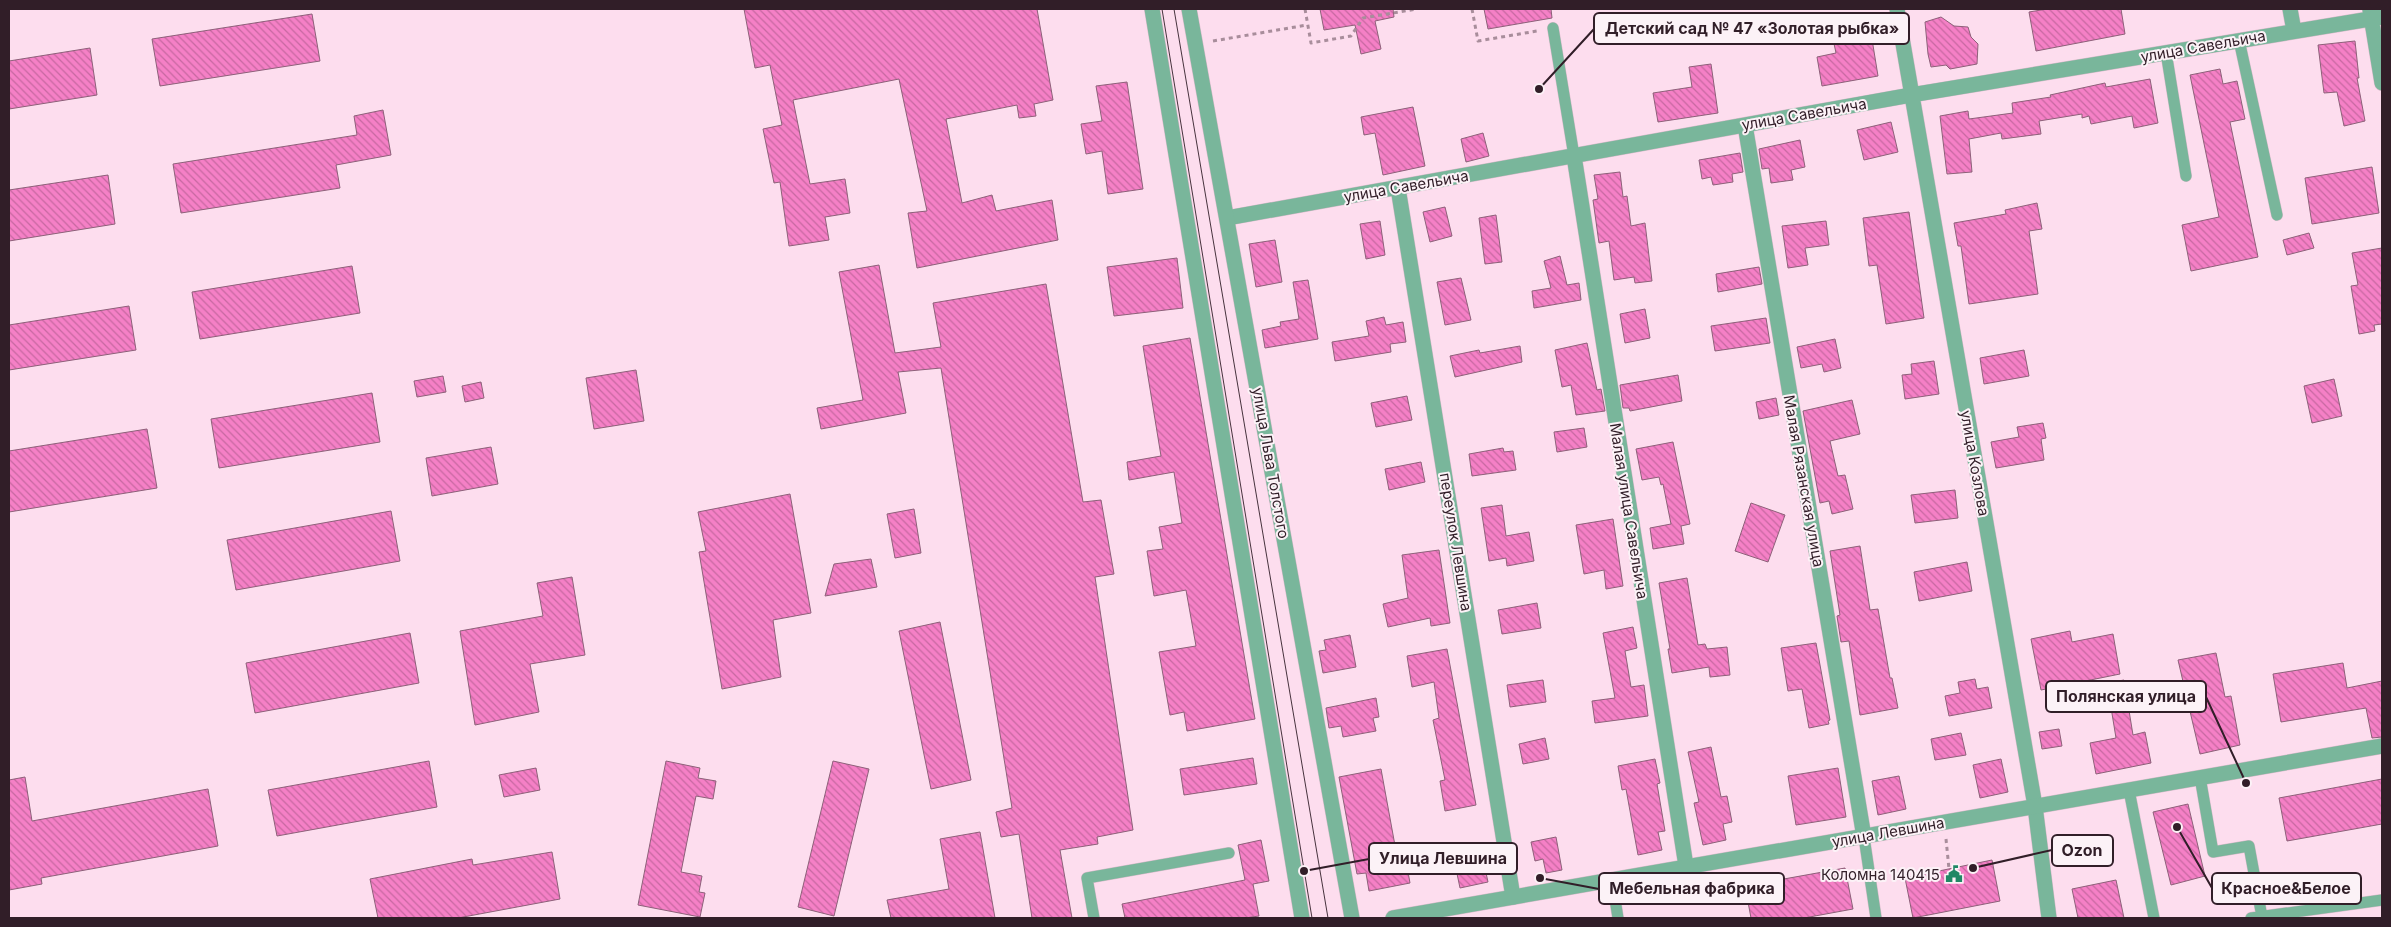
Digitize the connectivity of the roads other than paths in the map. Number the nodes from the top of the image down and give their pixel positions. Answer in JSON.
{"nodes":[{"id":1,"x":1152,"y":9,"type":"edge"},
{"id":2,"x":1189,"y":9,"type":"edge"},
{"id":3,"x":1897,"y":9,"type":"edge"},
{"id":4,"x":2290,"y":9,"type":"edge"},
{"id":5,"x":2374,"y":15,"type":"edge"},
{"id":6,"x":1553,"y":28,"type":"road end"},
{"id":7,"x":2294,"y":31,"type":"junction"},
{"id":8,"x":2239,"y":40,"type":"junction"},
{"id":9,"x":2166,"y":52,"type":"junction"},
{"id":10,"x":2382,"y":83,"type":"edge"},
{"id":11,"x":1912,"y":95,"type":"junction"},
{"id":12,"x":1745,"y":125,"type":"junction"},
{"id":13,"x":1574,"y":156,"type":"junction"},
{"id":14,"x":2186,"y":176,"type":"dead end"},
{"id":15,"x":1398,"y":188,"type":"junction"},
{"id":16,"x":2277,"y":215,"type":"dead end"},
{"id":17,"x":1227,"y":218,"type":"junction"},
{"id":18,"x":2382,"y":746,"type":"edge"},
{"id":19,"x":2200,"y":777,"type":"junction"},
{"id":20,"x":2129,"y":790,"type":"junction"},
{"id":21,"x":2035,"y":806,"type":"junction"},
{"id":22,"x":1864,"y":837,"type":"junction"},
{"id":23,"x":1229,"y":853,"type":"dead end"},
{"id":24,"x":1686,"y":866,"type":"junction"},
{"id":25,"x":1612,"y":880,"type":"junction"},
{"id":26,"x":1513,"y":897,"type":"junction"},
{"id":27,"x":2382,"y":900,"type":"edge"},
{"id":28,"x":1094,"y":918,"type":"edge"},
{"id":29,"x":1302,"y":918,"type":"edge"},
{"id":30,"x":1352,"y":918,"type":"edge"},
{"id":31,"x":1393,"y":918,"type":"edge"},
{"id":32,"x":1618,"y":918,"type":"edge"},
{"id":33,"x":1876,"y":918,"type":"edge"},
{"id":34,"x":2049,"y":918,"type":"edge"},
{"id":35,"x":2154,"y":918,"type":"edge"},
{"id":36,"x":2256,"y":918,"type":"edge"}],
"edges":[{"from":1,"to":29,"type":"street"},
{"from":2,"to":17,"type":"street","name":"улица Льва Толстого"},
{"from":3,"to":11,"type":"street","name":"улица Козлова"},
{"from":4,"to":7,"type":"street"},
{"from":5,"to":7,"type":"street","name":"улица Савельича"},
{"from":5,"to":10,"type":"street"},
{"from":6,"to":13,"type":"lane"},
{"from":7,"to":8,"type":"street","name":"улица Савельича"},
{"from":8,"to":9,"type":"street","name":"улица Савельича"},
{"from":8,"to":16,"type":"lane"},
{"from":9,"to":11,"type":"street","name":"улица Савельича"},
{"from":9,"to":14,"type":"lane"},
{"from":11,"to":12,"type":"street","name":"улица Савельича"},
{"from":11,"to":21,"type":"street","name":"улица Козлова"},
{"from":12,"to":13,"type":"street","name":"улица Савельича"},
{"from":12,"to":22,"type":"street","name":"Малая Рязанская улица"},
{"from":13,"to":15,"type":"street","name":"улица Савельича"},
{"from":13,"to":24,"type":"street","name":"Малая улица Савельича"},
{"from":15,"to":17,"type":"street","name":"улица Савельича"},
{"from":15,"to":26,"type":"street","name":"переулок Левшина"},
{"from":17,"to":30,"type":"street","name":"улица Льва Толстого"},
{"from":18,"to":19,"type":"street","name":"улица Левшина"},
{"from":19,"to":20,"type":"street","name":"улица Левшина"},
{"from":19,"to":36,"type":"lane"},
{"from":20,"to":21,"type":"street","name":"улица Левшина"},
{"from":20,"to":35,"type":"lane"},
{"from":21,"to":22,"type":"street","name":"улица Левшина"},
{"from":21,"to":34,"type":"street","name":"улица Козлова"},
{"from":22,"to":24,"type":"street","name":"улица Левшина"},
{"from":22,"to":33,"type":"lane"},
{"from":23,"to":28,"type":"lane"},
{"from":24,"to":25,"type":"street","name":"улица Левшина"},
{"from":25,"to":26,"type":"street","name":"улица Левшина"},
{"from":25,"to":32,"type":"lane"},
{"from":26,"to":31,"type":"street","name":"улица Левшина"},
{"from":27,"to":36,"type":"lane"}]}
